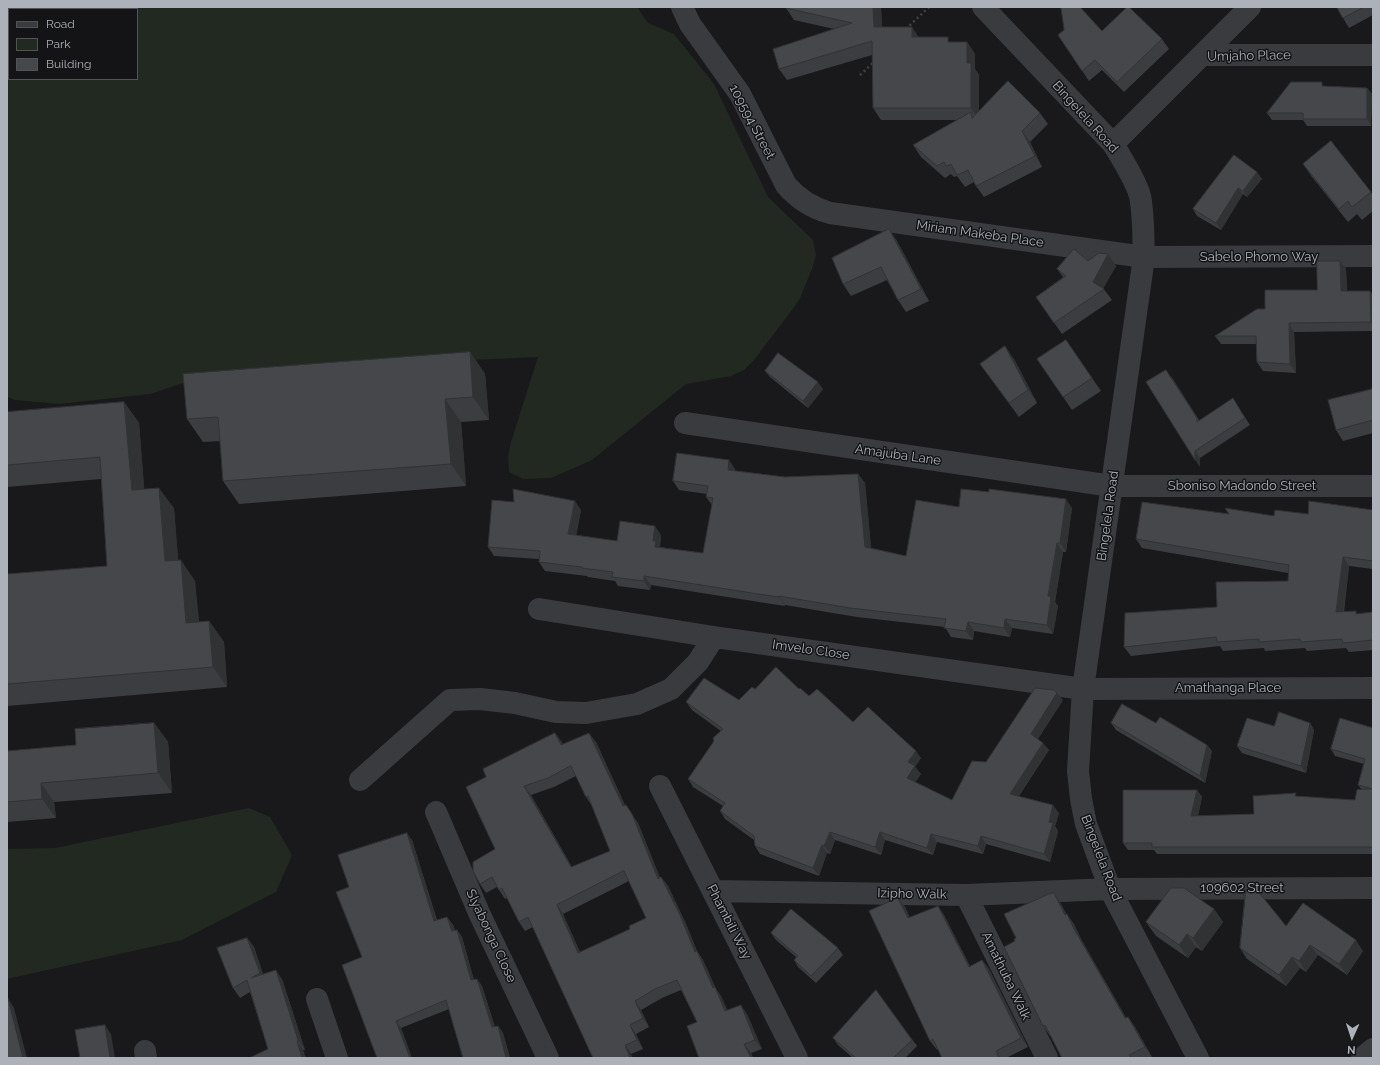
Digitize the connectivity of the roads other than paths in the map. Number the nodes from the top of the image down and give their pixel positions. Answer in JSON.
{"nodes":[{"id":1,"x":682,"y":7,"type":"edge"},
{"id":2,"x":983,"y":7,"type":"edge"},
{"id":3,"x":1250,"y":7,"type":"edge"},
{"id":4,"x":1202,"y":55,"type":"junction"},
{"id":5,"x":1373,"y":55,"type":"edge"},
{"id":6,"x":1113,"y":144,"type":"junction"},
{"id":7,"x":817,"y":209,"type":"joint"},
{"id":8,"x":1373,"y":256,"type":"edge"},
{"id":9,"x":1144,"y":257,"type":"junction"},
{"id":10,"x":685,"y":423,"type":"dead end"},
{"id":11,"x":1112,"y":486,"type":"junction"},
{"id":12,"x":1373,"y":486,"type":"edge"},
{"id":13,"x":539,"y":609,"type":"dead end"},
{"id":14,"x":714,"y":637,"type":"junction"},
{"id":15,"x":1373,"y":688,"type":"edge"},
{"id":16,"x":1083,"y":689,"type":"junction"},
{"id":17,"x":360,"y":780,"type":"dead end"},
{"id":18,"x":660,"y":786,"type":"dead end"},
{"id":19,"x":436,"y":812,"type":"dead end"},
{"id":20,"x":1373,"y":888,"type":"edge"},
{"id":21,"x":1110,"y":889,"type":"junction"},
{"id":22,"x":713,"y":891,"type":"junction"},
{"id":23,"x":966,"y":895,"type":"junction"},
{"id":24,"x":318,"y":999,"type":"dead end"},
{"id":25,"x":1373,"y":1049,"type":"edge"},
{"id":26,"x":337,"y":1058,"type":"edge"},
{"id":27,"x":548,"y":1058,"type":"edge"},
{"id":28,"x":797,"y":1058,"type":"edge"},
{"id":29,"x":1047,"y":1058,"type":"edge"},
{"id":30,"x":1198,"y":1058,"type":"edge"},
{"id":31,"x":1362,"y":1058,"type":"edge"}],
"edges":[{"from":1,"to":7,"type":"street","name":"109594 Street"},
{"from":2,"to":6,"type":"street","name":"Bingelela Road"},
{"from":3,"to":4,"type":"street"},
{"from":4,"to":5,"type":"street","name":"Umjaho Place"},
{"from":4,"to":6,"type":"street","name":"Umjaho Place"},
{"from":6,"to":9,"type":"street","name":"Bingelela Road"},
{"from":7,"to":9,"type":"street","name":"Miriam Makeba Place"},
{"from":8,"to":9,"type":"street","name":"Sabelo Phomo Way"},
{"from":9,"to":11,"type":"street","name":"Bingelela Road"},
{"from":10,"to":11,"type":"street","name":"Amajuba Lane"},
{"from":11,"to":12,"type":"street","name":"Sboniso Madondo Street"},
{"from":11,"to":16,"type":"street","name":"Bingelela Road"},
{"from":13,"to":14,"type":"street","name":"Imvelo Close"},
{"from":14,"to":16,"type":"street","name":"Imvelo Close"},
{"from":14,"to":17,"type":"street"},
{"from":15,"to":16,"type":"street","name":"Amathanga Place"},
{"from":16,"to":21,"type":"street","name":"Bingelela Road"},
{"from":18,"to":22,"type":"street","name":"Phambili Way"},
{"from":19,"to":27,"type":"street","name":"Slyabonga Close"},
{"from":20,"to":21,"type":"street","name":"109602 Street"},
{"from":21,"to":23,"type":"street","name":"Izipho Walk"},
{"from":21,"to":30,"type":"street","name":"Bingelela Road"},
{"from":22,"to":23,"type":"street","name":"Izipho Walk"},
{"from":22,"to":28,"type":"street","name":"Phambili Way"},
{"from":23,"to":29,"type":"street","name":"Amathuba Walk"},
{"from":24,"to":26,"type":"street"},
{"from":25,"to":31,"type":"street"}]}
